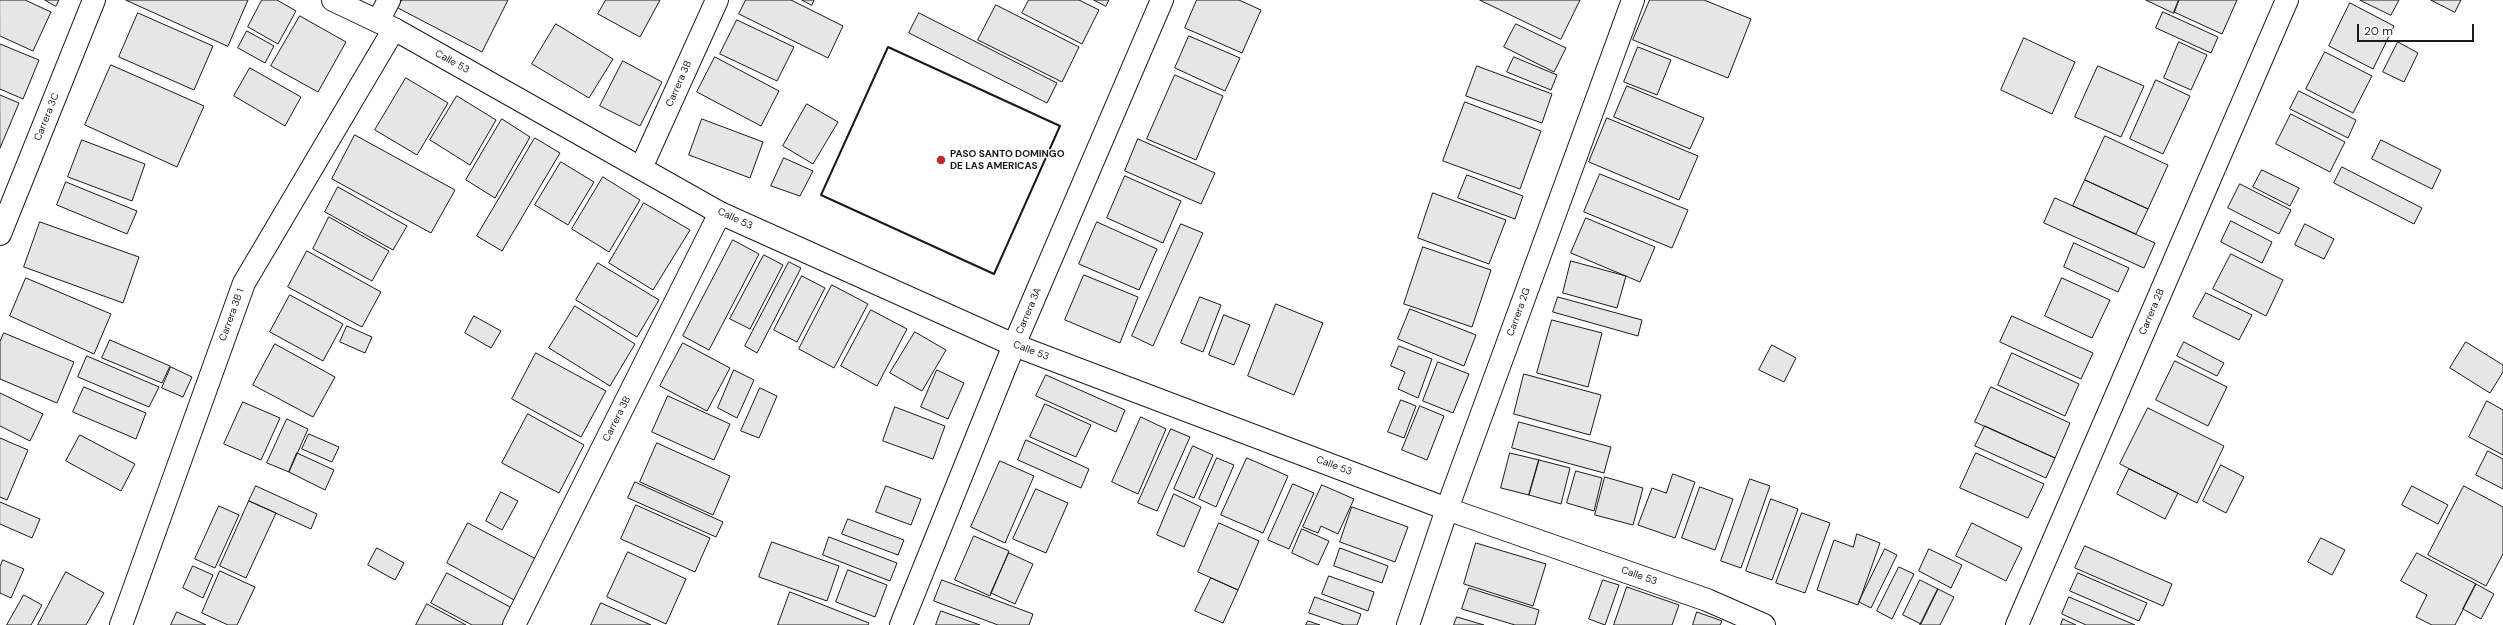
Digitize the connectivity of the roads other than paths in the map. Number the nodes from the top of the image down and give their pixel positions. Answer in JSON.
{"nodes":[{"id":1,"x":94,"y":0,"type":"edge"},
{"id":2,"x":333,"y":0,"type":"edge"},
{"id":3,"x":389,"y":0,"type":"edge"},
{"id":4,"x":717,"y":0,"type":"edge"},
{"id":5,"x":1162,"y":0,"type":"edge"},
{"id":6,"x":1633,"y":0,"type":"edge"},
{"id":7,"x":2287,"y":0,"type":"edge"},
{"id":8,"x":386,"y":25,"type":"junction"},
{"id":9,"x":641,"y":168,"type":"junction"},
{"id":10,"x":720,"y":213,"type":"junction"},
{"id":11,"x":0,"y":234,"type":"edge"},
{"id":12,"x":1014,"y":345,"type":"junction"},
{"id":13,"x":1447,"y":509,"type":"junction"},
{"id":14,"x":121,"y":625,"type":"edge"},
{"id":15,"x":514,"y":625,"type":"edge"},
{"id":16,"x":901,"y":625,"type":"edge"},
{"id":17,"x":1408,"y":625,"type":"edge"},
{"id":18,"x":1764,"y":625,"type":"edge"},
{"id":19,"x":2017,"y":625,"type":"edge"}],
"edges":[{"from":1,"to":11,"type":"street","name":"Carrera 3C"},
{"from":2,"to":8,"type":"street","name":"Calle 53"},
{"from":3,"to":8,"type":"street","name":"Carrera 3B 1"},
{"from":4,"to":9,"type":"street","name":"Carrera 3B"},
{"from":5,"to":12,"type":"street","name":"Carrera 3A"},
{"from":6,"to":13,"type":"street","name":"Carrera 2G"},
{"from":7,"to":19,"type":"street","name":"Carrera 2B"},
{"from":8,"to":9,"type":"street","name":"Calle 53"},
{"from":8,"to":14,"type":"street","name":"Carrera 3B 1"},
{"from":9,"to":10,"type":"street","name":"Calle 53"},
{"from":10,"to":12,"type":"street","name":"Calle 53"},
{"from":10,"to":15,"type":"street","name":"Carrera 3B"},
{"from":12,"to":13,"type":"street","name":"Calle 53"},
{"from":12,"to":16,"type":"street","name":"Carrera 3A"},
{"from":13,"to":17,"type":"street","name":"Carrera 2G"},
{"from":13,"to":18,"type":"street","name":"Calle 53"}]}
